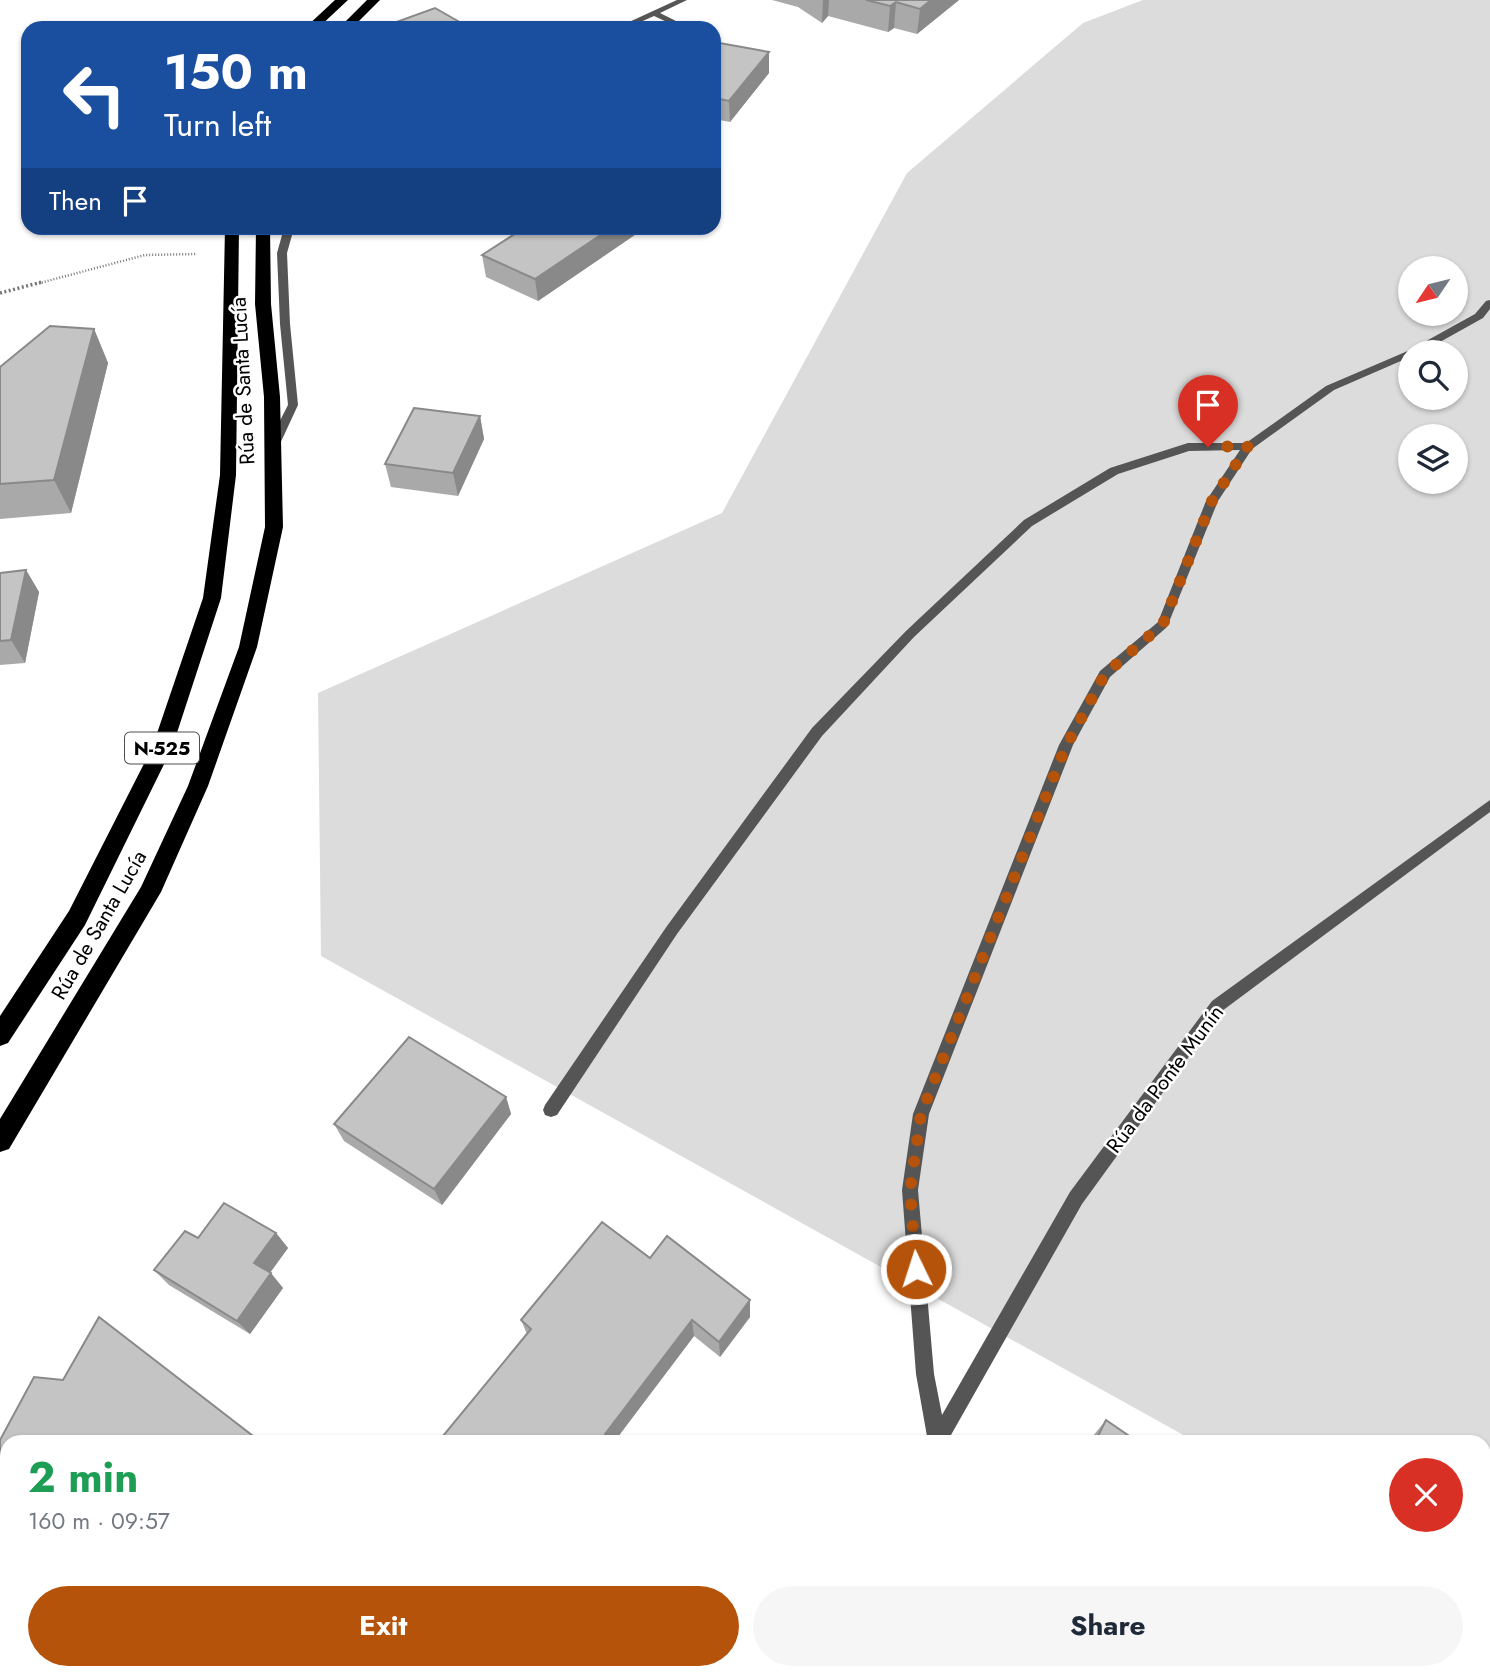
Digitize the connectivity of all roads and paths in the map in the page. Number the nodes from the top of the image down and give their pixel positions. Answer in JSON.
{"nodes":[{"id":1,"x":342,"y":0,"type":"edge"},
{"id":2,"x":374,"y":0,"type":"edge"},
{"id":3,"x":683,"y":0,"type":"edge"},
{"id":4,"x":654,"y":13,"type":"junction"},
{"id":5,"x":319,"y":21,"type":"edge"},
{"id":6,"x":352,"y":21,"type":"edge"},
{"id":7,"x":636,"y":21,"type":"edge"},
{"id":8,"x":671,"y":21,"type":"edge"},
{"id":9,"x":231,"y":235,"type":"edge"},
{"id":10,"x":263,"y":235,"type":"edge"},
{"id":11,"x":287,"y":235,"type":"edge"},
{"id":12,"x":230,"y":254,"type":"junction"},
{"id":13,"x":0,"y":293,"type":"edge"},
{"id":14,"x":1490,"y":303,"type":"edge"},
{"id":15,"x":1434,"y":340,"type":"edge"},
{"id":16,"x":1398,"y":358,"type":"edge"},
{"id":17,"x":1248,"y":446,"type":"junction"},
{"id":18,"x":272,"y":447,"type":"junction"},
{"id":19,"x":1490,"y":805,"type":"edge"},
{"id":20,"x":0,"y":1036,"type":"edge"},
{"id":21,"x":551,"y":1110,"type":"dead end"},
{"id":22,"x":0,"y":1141,"type":"edge"},
{"id":23,"x":937,"y":1435,"type":"edge"},
{"id":24,"x":941,"y":1435,"type":"edge"}],
"edges":[{"from":1,"to":5,"type":"highway"},
{"from":2,"to":6,"type":"highway"},
{"from":3,"to":4,"type":"street"},
{"from":4,"to":7,"type":"street"},
{"from":4,"to":8,"type":"street"},
{"from":9,"to":12,"type":"highway","name":"Rúa de Santa Lucía","number":"N-525"},
{"from":10,"to":18,"type":"highway","name":"Rúa de Santa Lucía","number":"N-525"},
{"from":11,"to":18,"type":"street"},
{"from":12,"to":13,"type":"path"},
{"from":12,"to":20,"type":"highway","name":"Rúa de Santa Lucía","number":"N-525"},
{"from":14,"to":15,"type":"street"},
{"from":16,"to":17,"type":"street"},
{"from":17,"to":21,"type":"street"},
{"from":17,"to":23,"type":"street"},
{"from":18,"to":22,"type":"highway","name":"Rúa de Santa Lucía","number":"N-525"},
{"from":19,"to":24,"type":"street","name":"Rúa da Ponte Munín"}]}
